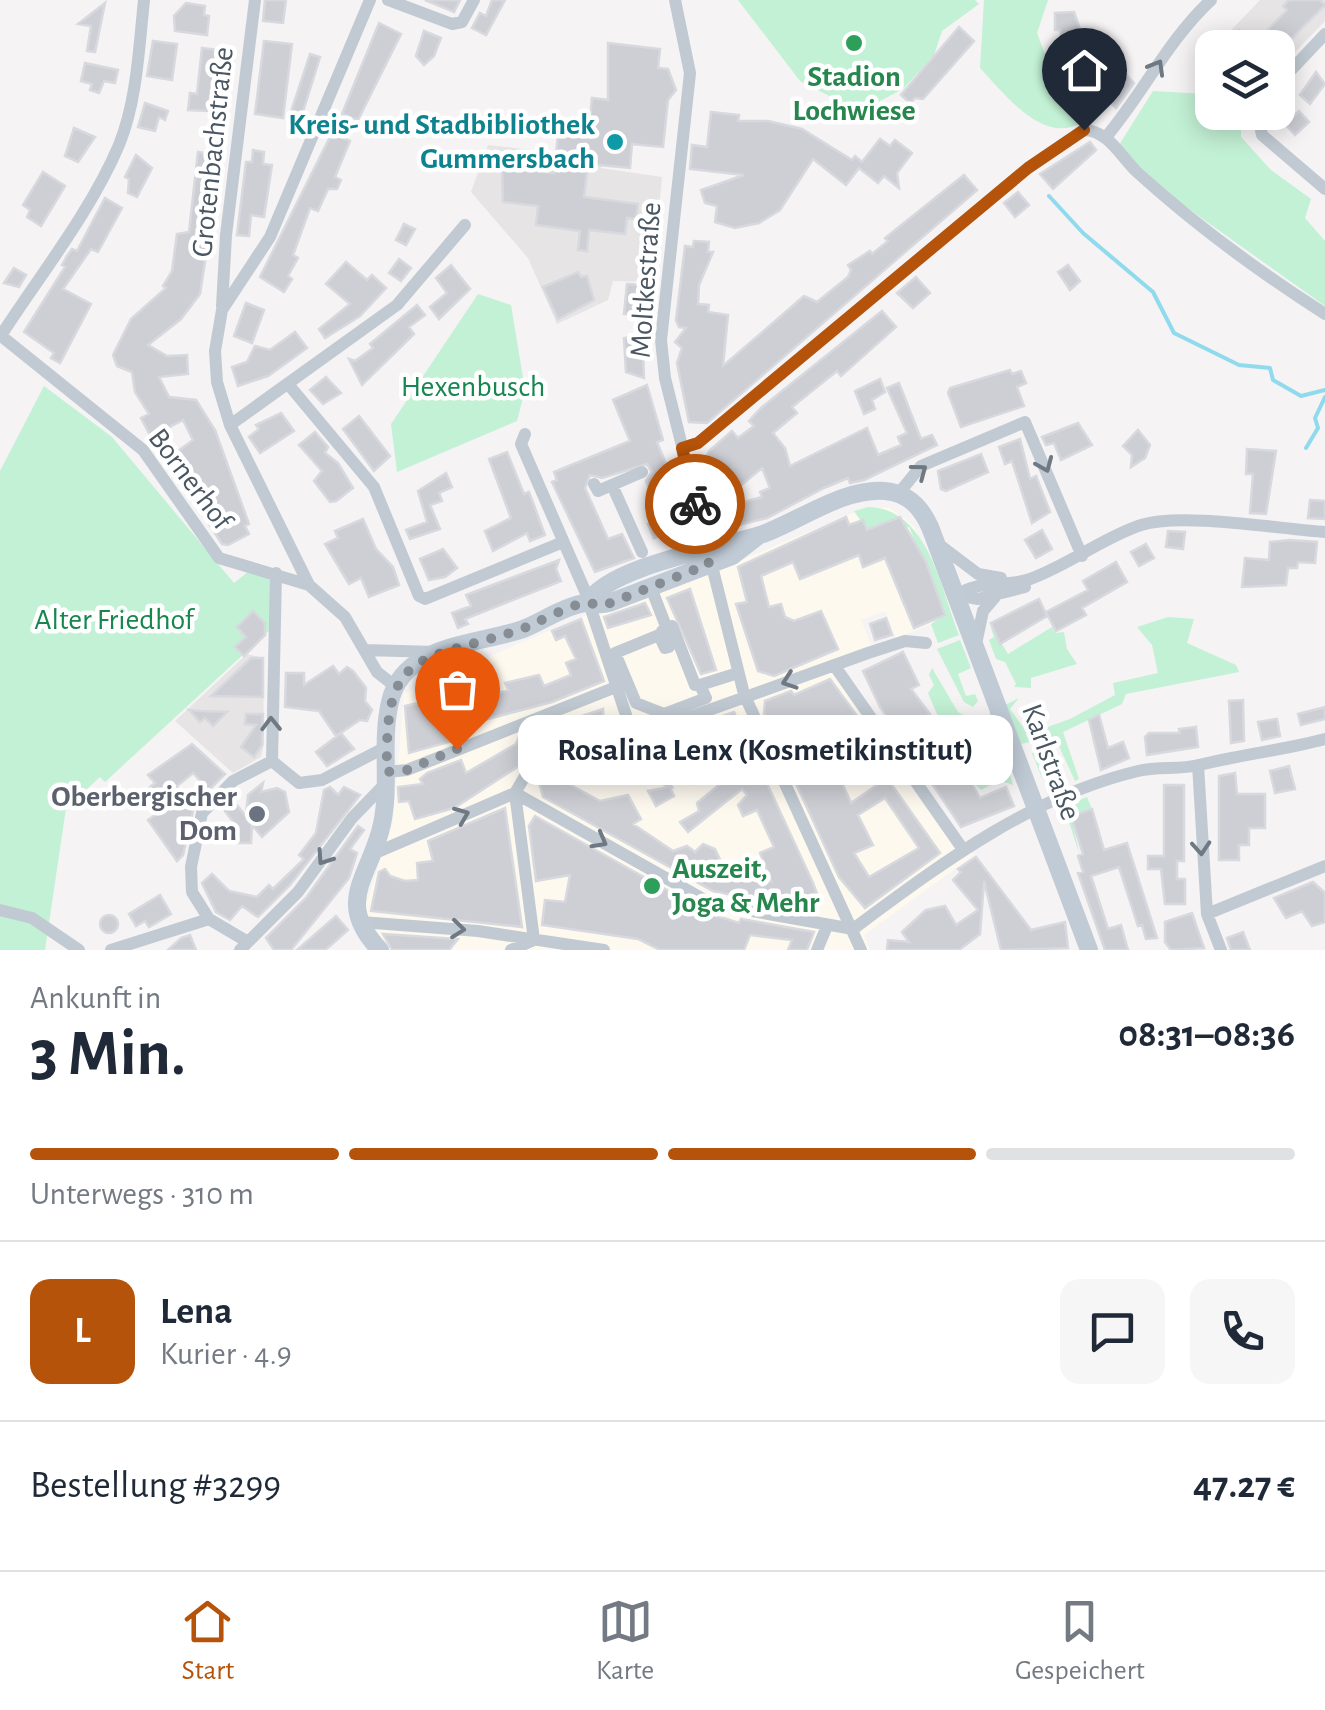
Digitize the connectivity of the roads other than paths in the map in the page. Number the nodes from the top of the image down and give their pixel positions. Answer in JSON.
{"nodes":[{"id":1,"x":144,"y":0,"type":"edge"},
{"id":2,"x":255,"y":0,"type":"edge"},
{"id":3,"x":370,"y":0,"type":"edge"},
{"id":4,"x":388,"y":0,"type":"edge"},
{"id":5,"x":474,"y":0,"type":"edge"},
{"id":6,"x":675,"y":0,"type":"edge"},
{"id":7,"x":1211,"y":0,"type":"edge"},
{"id":8,"x":1325,"y":34,"type":"edge"},
{"id":9,"x":1295,"y":66,"type":"edge"},
{"id":10,"x":1261,"y":130,"type":"edge"},
{"id":11,"x":1106,"y":137,"type":"junction"},
{"id":12,"x":1325,"y":188,"type":"edge"},
{"id":13,"x":466,"y":225,"type":"dead end"},
{"id":14,"x":222,"y":310,"type":"junction"},
{"id":15,"x":1325,"y":314,"type":"edge"},
{"id":16,"x":0,"y":336,"type":"edge"},
{"id":17,"x":288,"y":384,"type":"junction"},
{"id":18,"x":230,"y":425,"type":"junction"},
{"id":19,"x":525,"y":434,"type":"dead end"},
{"id":20,"x":682,"y":448,"type":"junction"},
{"id":21,"x":642,"y":472,"type":"dead end"},
{"id":22,"x":594,"y":484,"type":"dead end"},
{"id":23,"x":612,"y":485,"type":"junction"},
{"id":24,"x":899,"y":493,"type":"junction"},
{"id":25,"x":1325,"y":532,"type":"edge"},
{"id":26,"x":562,"y":542,"type":"junction"},
{"id":27,"x":936,"y":542,"type":"junction"},
{"id":28,"x":642,"y":552,"type":"dead end"},
{"id":29,"x":707,"y":555,"type":"junction"},
{"id":30,"x":1082,"y":556,"type":"junction"},
{"id":31,"x":276,"y":573,"type":"junction"},
{"id":32,"x":1038,"y":576,"type":"junction"},
{"id":33,"x":309,"y":585,"type":"junction"},
{"id":34,"x":650,"y":585,"type":"junction"},
{"id":35,"x":956,"y":595,"type":"junction"},
{"id":36,"x":996,"y":596,"type":"junction"},
{"id":37,"x":588,"y":602,"type":"junction"},
{"id":38,"x":667,"y":629,"type":"junction"},
{"id":39,"x":926,"y":643,"type":"dead end"},
{"id":40,"x":364,"y":650,"type":"junction"},
{"id":41,"x":436,"y":652,"type":"junction"},
{"id":42,"x":980,"y":652,"type":"junction"},
{"id":43,"x":615,"y":665,"type":"junction"},
{"id":44,"x":834,"y":666,"type":"junction"},
{"id":45,"x":738,"y":673,"type":"junction"},
{"id":46,"x":700,"y":685,"type":"junction"},
{"id":47,"x":396,"y":686,"type":"junction"},
{"id":48,"x":616,"y":687,"type":"junction"},
{"id":49,"x":744,"y":694,"type":"junction"},
{"id":50,"x":633,"y":736,"type":"junction"},
{"id":51,"x":1325,"y":739,"type":"edge"},
{"id":52,"x":386,"y":747,"type":"junction"},
{"id":53,"x":272,"y":761,"type":"junction"},
{"id":54,"x":1198,"y":765,"type":"junction"},
{"id":55,"x":386,"y":778,"type":"junction"},
{"id":56,"x":515,"y":793,"type":"junction"},
{"id":57,"x":1040,"y":809,"type":"junction"},
{"id":58,"x":962,"y":848,"type":"junction"},
{"id":59,"x":373,"y":854,"type":"junction"},
{"id":60,"x":1325,"y":866,"type":"edge"},
{"id":61,"x":0,"y":910,"type":"edge"},
{"id":62,"x":1207,"y":914,"type":"junction"},
{"id":63,"x":209,"y":919,"type":"junction"},
{"id":64,"x":361,"y":922,"type":"junction"},
{"id":65,"x":827,"y":926,"type":"junction"},
{"id":66,"x":853,"y":929,"type":"junction"},
{"id":67,"x":534,"y":940,"type":"junction"},
{"id":68,"x":244,"y":946,"type":"edge"},
{"id":69,"x":373,"y":947,"type":"edge"},
{"id":70,"x":79,"y":950,"type":"edge"},
{"id":71,"x":111,"y":950,"type":"edge"},
{"id":72,"x":511,"y":950,"type":"edge"},
{"id":73,"x":604,"y":950,"type":"edge"},
{"id":74,"x":816,"y":950,"type":"edge"},
{"id":75,"x":862,"y":950,"type":"edge"},
{"id":76,"x":1089,"y":950,"type":"edge"},
{"id":77,"x":1221,"y":950,"type":"edge"}],
"edges":[{"from":1,"to":16,"type":"street"},
{"from":2,"to":14,"type":"street","name":"Grotenbachstraße"},
{"from":3,"to":14,"type":"street"},
{"from":4,"to":5,"type":"street"},
{"from":6,"to":20,"type":"street","name":"Moltkestraße"},
{"from":11,"to":7,"type":"street","one_way":true},
{"from":8,"to":9,"type":"street"},
{"from":10,"to":12,"type":"street"},
{"from":11,"to":15,"type":"street"},
{"from":11,"to":20,"type":"street"},
{"from":13,"to":17,"type":"street"},
{"from":14,"to":18,"type":"street","name":"Grotenbachstraße"},
{"from":16,"to":31,"type":"street","name":"Bornerhof"},
{"from":17,"to":18,"type":"street"},
{"from":17,"to":26,"type":"street"},
{"from":18,"to":33,"type":"street","name":"Grotenbachstraße"},
{"from":19,"to":26,"type":"street"},
{"from":20,"to":29,"type":"street","name":"Moltkestraße"},
{"from":21,"to":23,"type":"street"},
{"from":22,"to":23,"type":"street"},
{"from":23,"to":28,"type":"street"},
{"from":24,"to":27,"type":"street","name":"Karlstraße"},
{"from":24,"to":29,"type":"street"},
{"from":24,"to":30,"type":"street","one_way":true},
{"from":25,"to":30,"type":"street"},
{"from":26,"to":37,"type":"street"},
{"from":27,"to":32,"type":"street"},
{"from":27,"to":35,"type":"street","name":"Karlstraße"},
{"from":29,"to":34,"type":"street"},
{"from":29,"to":37,"type":"street"},
{"from":29,"to":45,"type":"street","name":"Moltkestraße"},
{"from":30,"to":32,"type":"street"},
{"from":31,"to":33,"type":"street","name":"Bornerhof"},
{"from":53,"to":31,"type":"street","one_way":true},
{"from":32,"to":35,"type":"street"},
{"from":32,"to":36,"type":"street"},
{"from":33,"to":40,"type":"street"},
{"from":34,"to":37,"type":"street"},
{"from":34,"to":38,"type":"street"},
{"from":35,"to":36,"type":"street"},
{"from":35,"to":42,"type":"street","name":"Karlstraße"},
{"from":36,"to":42,"type":"street"},
{"from":37,"to":41,"type":"street"},
{"from":37,"to":43,"type":"street"},
{"from":38,"to":43,"type":"street"},
{"from":38,"to":46,"type":"street"},
{"from":39,"to":44,"type":"street"},
{"from":40,"to":41,"type":"street"},
{"from":40,"to":47,"type":"street"},
{"from":41,"to":47,"type":"street"},
{"from":42,"to":57,"type":"street","name":"Karlstraße"},
{"from":43,"to":46,"type":"street"},
{"from":43,"to":48,"type":"street"},
{"from":44,"to":49,"type":"street","one_way":true},
{"from":44,"to":58,"type":"street"},
{"from":45,"to":46,"type":"street"},
{"from":45,"to":49,"type":"street","name":"Moltkestraße"},
{"from":47,"to":52,"type":"street"},
{"from":48,"to":50,"type":"street"},
{"from":48,"to":55,"type":"street"},
{"from":49,"to":50,"type":"street"},
{"from":49,"to":66,"type":"street","name":"Moltkestraße"},
{"from":50,"to":56,"type":"street"},
{"from":51,"to":54,"type":"street"},
{"from":52,"to":53,"type":"street"},
{"from":52,"to":55,"type":"street"},
{"from":53,"to":63,"type":"street"},
{"from":54,"to":57,"type":"street"},
{"from":54,"to":62,"type":"street","one_way":true},
{"from":55,"to":59,"type":"street"},
{"from":55,"to":68,"type":"street","one_way":true},
{"from":59,"to":56,"type":"street","one_way":true},
{"from":56,"to":65,"type":"street","one_way":true},
{"from":56,"to":67,"type":"street"},
{"from":57,"to":58,"type":"street"},
{"from":57,"to":76,"type":"street","name":"Karlstraße"},
{"from":58,"to":66,"type":"street"},
{"from":59,"to":64,"type":"street"},
{"from":60,"to":62,"type":"street"},
{"from":61,"to":70,"type":"street"},
{"from":62,"to":77,"type":"street"},
{"from":63,"to":68,"type":"street"},
{"from":63,"to":71,"type":"street"},
{"from":64,"to":67,"type":"street","one_way":true},
{"from":64,"to":69,"type":"street"},
{"from":65,"to":66,"type":"street"},
{"from":65,"to":74,"type":"street"},
{"from":66,"to":75,"type":"street","name":"Moltkestraße"},
{"from":67,"to":72,"type":"street"},
{"from":67,"to":73,"type":"street"}]}
